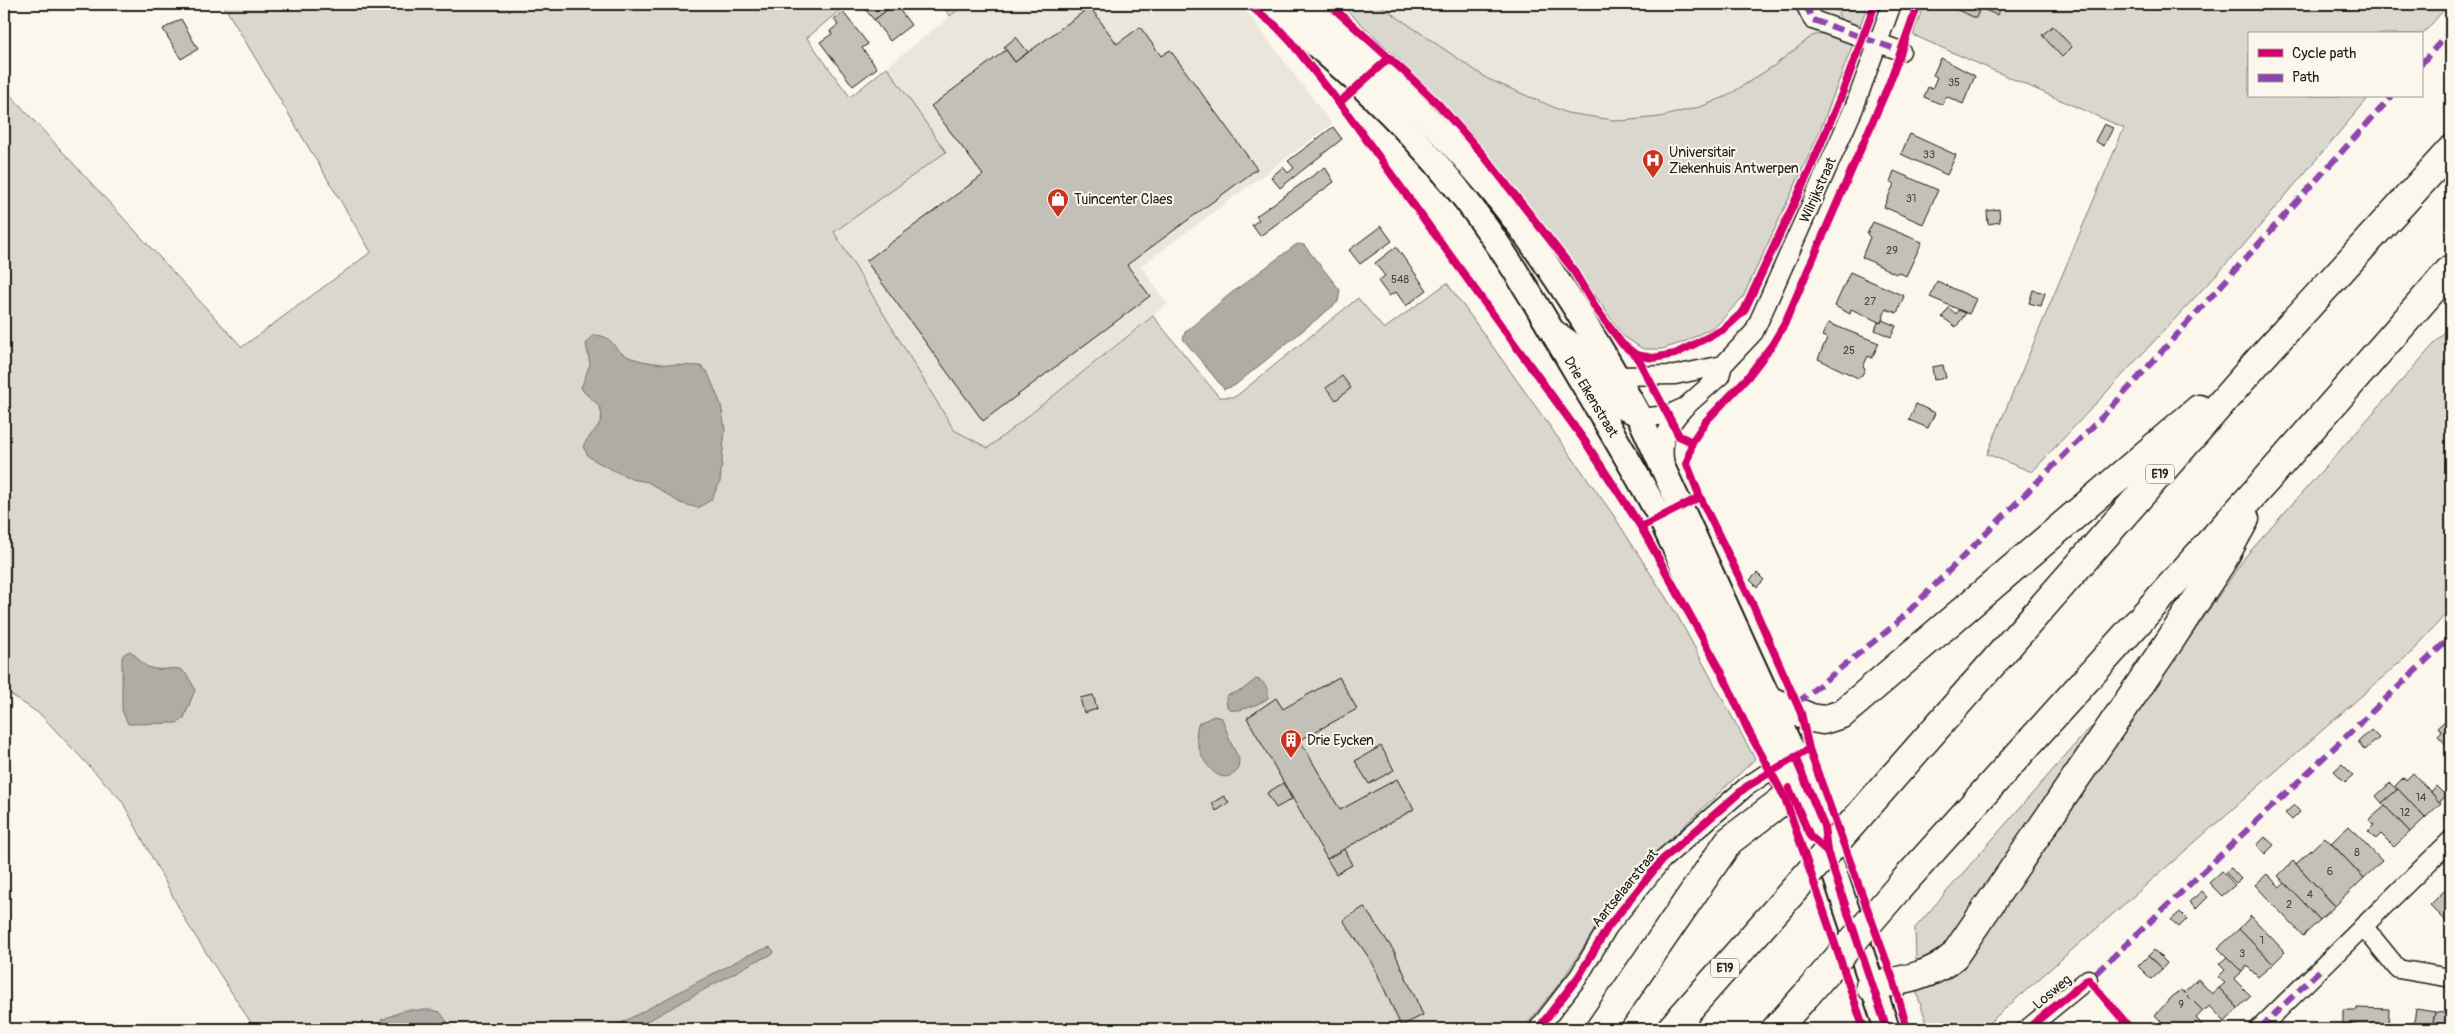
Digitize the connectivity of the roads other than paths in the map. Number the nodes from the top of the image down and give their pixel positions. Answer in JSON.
{"nodes":[{"id":1,"x":1268,"y":4,"type":"edge"},
{"id":2,"x":1302,"y":4,"type":"edge"},
{"id":3,"x":1805,"y":4,"type":"edge"},
{"id":4,"x":1892,"y":4,"type":"edge"},
{"id":5,"x":1324,"y":22,"type":"junction"},
{"id":6,"x":1878,"y":43,"type":"junction"},
{"id":7,"x":1318,"y":46,"type":"junction"},
{"id":8,"x":1901,"y":51,"type":"dead end"},
{"id":9,"x":2451,"y":150,"type":"edge"},
{"id":10,"x":2451,"y":270,"type":"edge"},
{"id":11,"x":1547,"y":323,"type":"junction"},
{"id":12,"x":2260,"y":360,"type":"junction"},
{"id":13,"x":1723,"y":365,"type":"junction"},
{"id":14,"x":1617,"y":376,"type":"junction"},
{"id":15,"x":1685,"y":407,"type":"junction"},
{"id":16,"x":1640,"y":418,"type":"junction"},
{"id":17,"x":1667,"y":476,"type":"junction"},
{"id":18,"x":2268,"y":478,"type":"junction"},
{"id":19,"x":1769,"y":700,"type":"junction"},
{"id":20,"x":1779,"y":765,"type":"junction"},
{"id":21,"x":1800,"y":790,"type":"junction"},
{"id":22,"x":2451,"y":840,"type":"edge"},
{"id":23,"x":2363,"y":926,"type":"junction"},
{"id":24,"x":2451,"y":978,"type":"edge"},
{"id":25,"x":2088,"y":979,"type":"dead end"},
{"id":26,"x":1870,"y":986,"type":"junction"},
{"id":27,"x":1538,"y":1029,"type":"edge"},
{"id":28,"x":1600,"y":1029,"type":"edge"},
{"id":29,"x":1671,"y":1029,"type":"edge"},
{"id":30,"x":1776,"y":1029,"type":"edge"},
{"id":31,"x":1887,"y":1029,"type":"edge"},
{"id":32,"x":2027,"y":1029,"type":"edge"},
{"id":33,"x":2259,"y":1029,"type":"edge"}],
"edges":[{"from":1,"to":7,"type":"street","name":"Drie Eikenstraat"},
{"from":2,"to":5,"type":"street","name":"Drie Eikenstraat"},
{"from":3,"to":6,"type":"street"},
{"from":4,"to":6,"type":"street","name":"Wilrijkstraat"},
{"from":5,"to":7,"type":"street"},
{"from":5,"to":14,"type":"street","name":"Drie Eikenstraat"},
{"from":6,"to":8,"type":"street"},
{"from":6,"to":13,"type":"street","name":"Wilrijkstraat"},
{"from":7,"to":11,"type":"street","name":"Drie Eikenstraat"},
{"from":9,"to":12,"type":"highway","number":"E19"},
{"from":10,"to":18,"type":"highway"},
{"from":11,"to":16,"type":"street"},
{"from":11,"to":20,"type":"street","name":"Drie Eikenstraat"},
{"from":12,"to":19,"type":"highway"},
{"from":12,"to":29,"type":"highway","number":"E19","bridge":true},
{"from":13,"to":14,"type":"street"},
{"from":13,"to":15,"type":"street","name":"Wilrijkstraat"},
{"from":14,"to":16,"type":"street","name":"Drie Eikenstraat"},
{"from":15,"to":16,"type":"street","name":"Wilrijkstraat"},
{"from":15,"to":17,"type":"street","name":"Wilrijkstraat"},
{"from":16,"to":17,"type":"street","name":"Drie Eikenstraat"},
{"from":17,"to":19,"type":"street","name":"Drie Eikenstraat"},
{"from":18,"to":26,"type":"highway"},
{"from":18,"to":30,"type":"highway","bridge":true},
{"from":19,"to":21,"type":"street","name":"Drie Eikenstraat"},
{"from":20,"to":21,"type":"street","name":"Drie Eikenstraat"},
{"from":20,"to":27,"type":"street","name":"Aartselaarstraat"},
{"from":21,"to":26,"type":"street","name":"Drie Eikenstraat"},
{"from":21,"to":28,"type":"highway"},
{"from":22,"to":23,"type":"street"},
{"from":23,"to":24,"type":"street"},
{"from":23,"to":33,"type":"street"},
{"from":25,"to":32,"type":"street","name":"Losweg"},
{"from":26,"to":31,"type":"street","name":"Drie Eikenstraat"}]}
